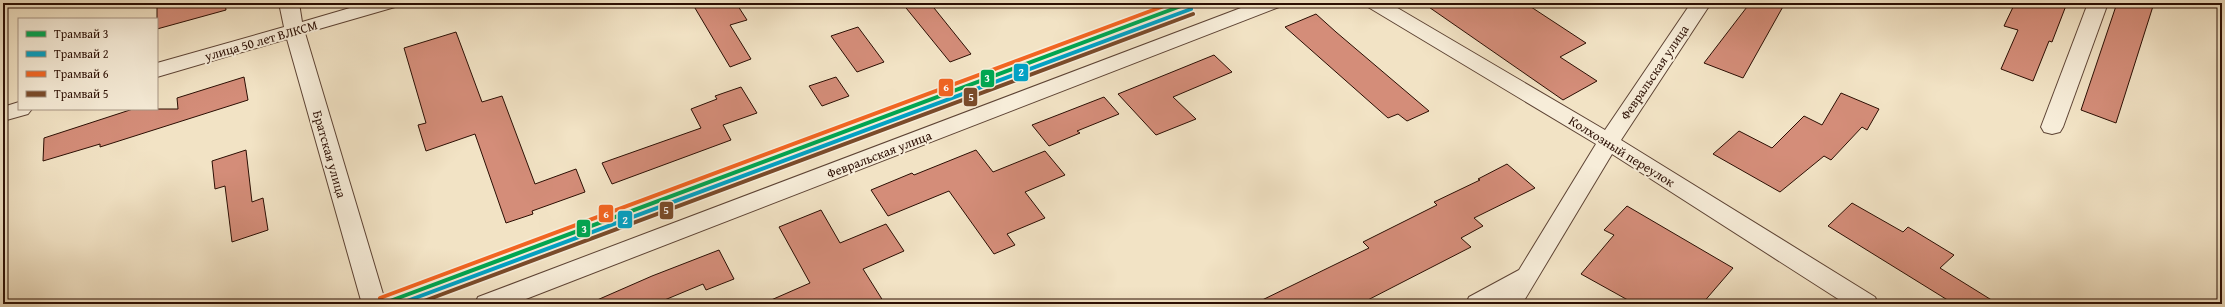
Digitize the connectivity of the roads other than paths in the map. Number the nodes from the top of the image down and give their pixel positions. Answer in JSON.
{"nodes":[{"id":1,"x":289,"y":3,"type":"edge"},
{"id":2,"x":388,"y":3,"type":"edge"},
{"id":3,"x":1272,"y":3,"type":"edge"},
{"id":4,"x":1375,"y":3,"type":"edge"},
{"id":5,"x":1700,"y":3,"type":"edge"},
{"id":6,"x":2098,"y":3,"type":"edge"},
{"id":7,"x":294,"y":30,"type":"junction"},
{"id":8,"x":158,"y":70,"type":"edge"},
{"id":9,"x":18,"y":110,"type":"edge"},
{"id":10,"x":3,"y":114,"type":"edge"},
{"id":11,"x":2052,"y":127,"type":"dead end"},
{"id":12,"x":1608,"y":142,"type":"junction"},
{"id":13,"x":1528,"y":276,"type":"junction"},
{"id":14,"x":374,"y":304,"type":"edge"},
{"id":15,"x":487,"y":304,"type":"edge"},
{"id":16,"x":1478,"y":304,"type":"edge"},
{"id":17,"x":1509,"y":304,"type":"edge"},
{"id":18,"x":1866,"y":304,"type":"edge"}],
"edges":[{"from":1,"to":7,"type":"street","name":"Братская улица"},
{"from":2,"to":7,"type":"street","name":"улица 50 лет ВЛКСМ"},
{"from":3,"to":15,"type":"street","name":"Февральская улица"},
{"from":4,"to":12,"type":"street","name":"Колхозный переулок"},
{"from":5,"to":12,"type":"street","name":"Февральская улица"},
{"from":6,"to":11,"type":"street"},
{"from":7,"to":8,"type":"street","name":"улица 50 лет ВЛКСМ"},
{"from":7,"to":14,"type":"street","name":"Братская улица"},
{"from":9,"to":10,"type":"street"},
{"from":12,"to":13,"type":"street","name":"Февральская улица"},
{"from":12,"to":18,"type":"street","name":"Колхозный переулок"},
{"from":13,"to":16,"type":"street"},
{"from":13,"to":17,"type":"street","name":"Февральская улица"}]}
